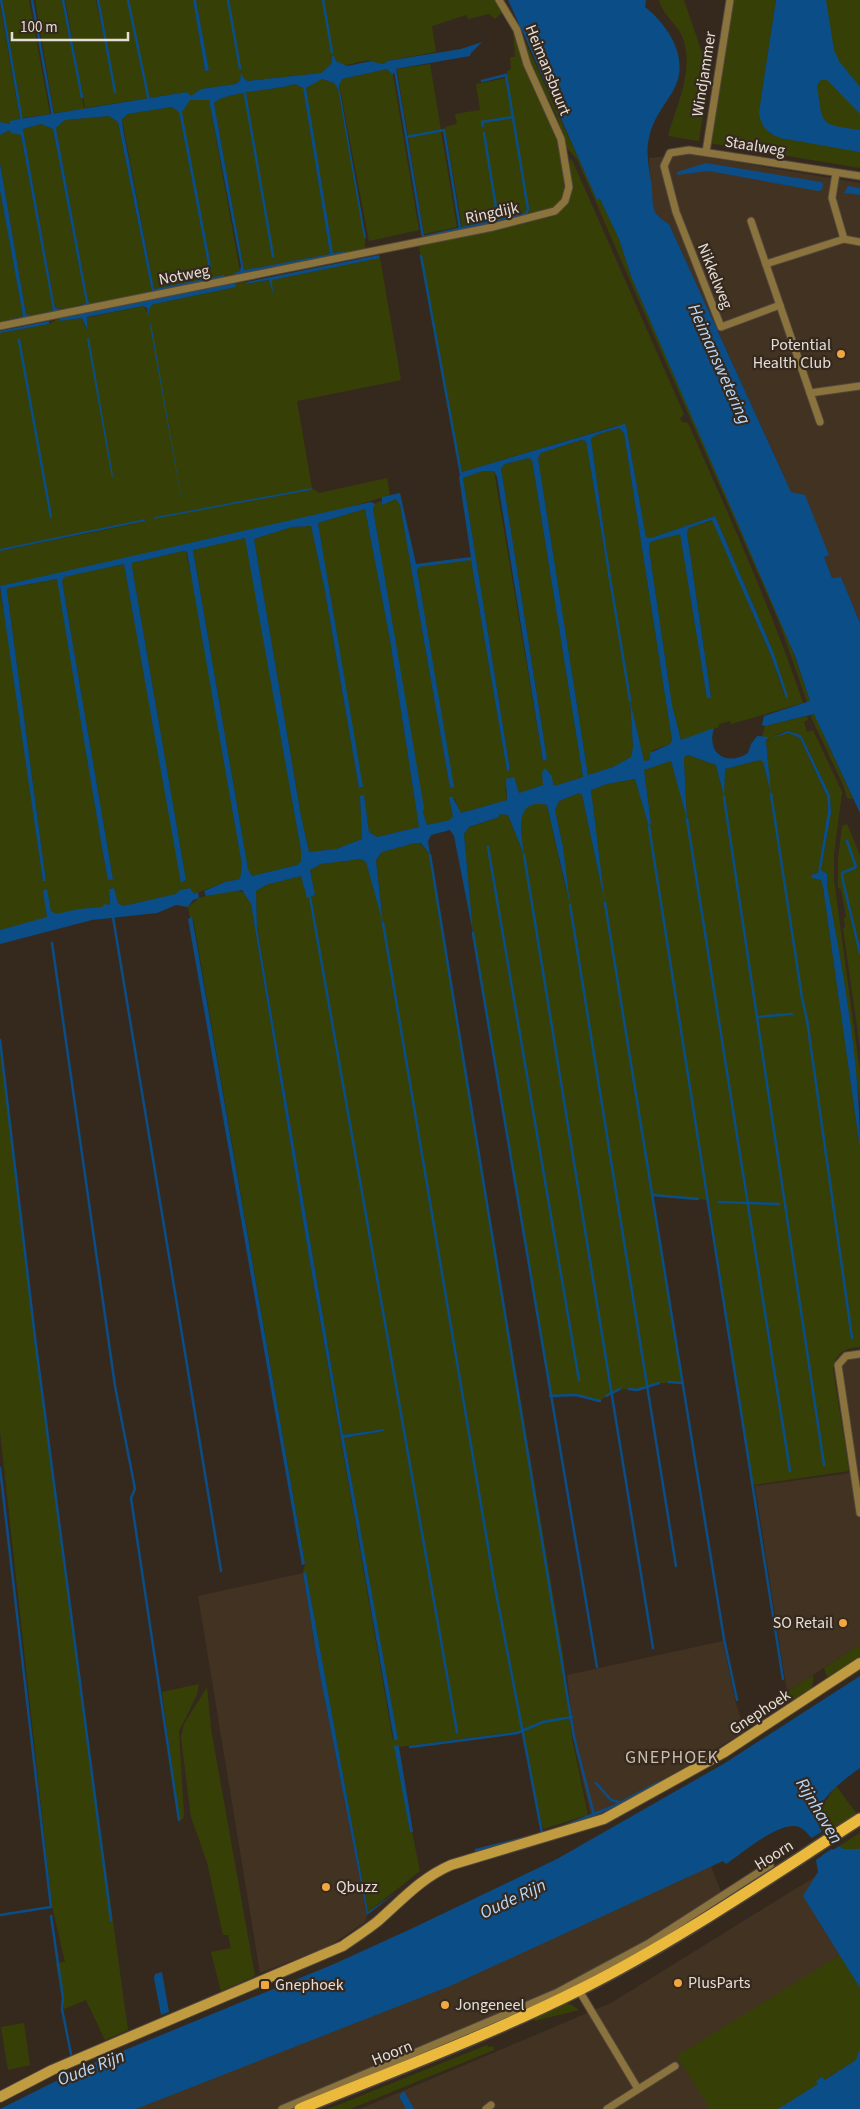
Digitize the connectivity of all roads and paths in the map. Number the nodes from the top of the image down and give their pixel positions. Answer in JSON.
{"nodes":[{"id":1,"x":499,"y":0,"type":"edge"},
{"id":2,"x":730,"y":0,"type":"edge"},
{"id":3,"x":706,"y":152,"type":"junction"},
{"id":4,"x":565,"y":154,"type":"joint"},
{"id":5,"x":836,"y":173,"type":"junction"},
{"id":6,"x":666,"y":175,"type":"joint"},
{"id":7,"x":860,"y":176,"type":"edge"},
{"id":8,"x":751,"y":221,"type":"dead end"},
{"id":9,"x":844,"y":240,"type":"junction"},
{"id":10,"x":860,"y":242,"type":"edge"},
{"id":11,"x":373,"y":251,"type":"joint"},
{"id":12,"x":766,"y":264,"type":"junction"},
{"id":13,"x":780,"y":305,"type":"junction"},
{"id":14,"x":0,"y":326,"type":"edge"},
{"id":15,"x":860,"y":386,"type":"edge"},
{"id":16,"x":810,"y":393,"type":"junction"},
{"id":17,"x":820,"y":422,"type":"dead end"},
{"id":18,"x":860,"y":1354,"type":"edge"},
{"id":19,"x":860,"y":1513,"type":"edge"},
{"id":20,"x":860,"y":1663,"type":"edge"},
{"id":21,"x":860,"y":1819,"type":"edge"},
{"id":22,"x":770,"y":1866,"type":"dead end"},
{"id":23,"x":702,"y":1915,"type":"junction"},
{"id":24,"x":576,"y":1987,"type":"junction"},
{"id":25,"x":675,"y":2066,"type":"dead end"},
{"id":26,"x":346,"y":2086,"type":"junction"},
{"id":27,"x":638,"y":2090,"type":"junction"},
{"id":28,"x":0,"y":2097,"type":"edge"},
{"id":29,"x":282,"y":2109,"type":"edge"},
{"id":30,"x":300,"y":2109,"type":"edge"},
{"id":31,"x":607,"y":2109,"type":"edge"}],
"edges":[{"from":1,"to":4,"type":"street","name":"Heimansbuurt"},
{"from":2,"to":3,"type":"street","name":"Windjammer"},
{"from":3,"to":5,"type":"street","name":"Staalweg"},
{"from":3,"to":6,"type":"street","name":"Staalweg"},
{"from":4,"to":11,"type":"street","name":"Ringdijk"},
{"from":5,"to":7,"type":"street","name":"Staalweg"},
{"from":5,"to":9,"type":"street"},
{"from":6,"to":13,"type":"street","name":"Nikkelweg"},
{"from":8,"to":12,"type":"street"},
{"from":9,"to":10,"type":"street"},
{"from":9,"to":12,"type":"street"},
{"from":11,"to":14,"type":"street","name":"Notweg"},
{"from":12,"to":13,"type":"street"},
{"from":13,"to":16,"type":"street"},
{"from":15,"to":16,"type":"street"},
{"from":16,"to":17,"type":"street"},
{"from":18,"to":19,"type":"street"},
{"from":20,"to":28,"type":"street","name":"Gnephoek"},
{"from":21,"to":23,"type":"main road","name":"Hoorn"},
{"from":22,"to":23,"type":"street","name":"Hoorn"},
{"from":23,"to":24,"type":"main road","name":"Hoorn"},
{"from":24,"to":26,"type":"main road","name":"Hoorn"},
{"from":24,"to":27,"type":"street"},
{"from":25,"to":27,"type":"street"},
{"from":26,"to":29,"type":"street","name":"Hoorn"},
{"from":26,"to":30,"type":"main road","name":"Hoorn"},
{"from":27,"to":31,"type":"street"}]}
